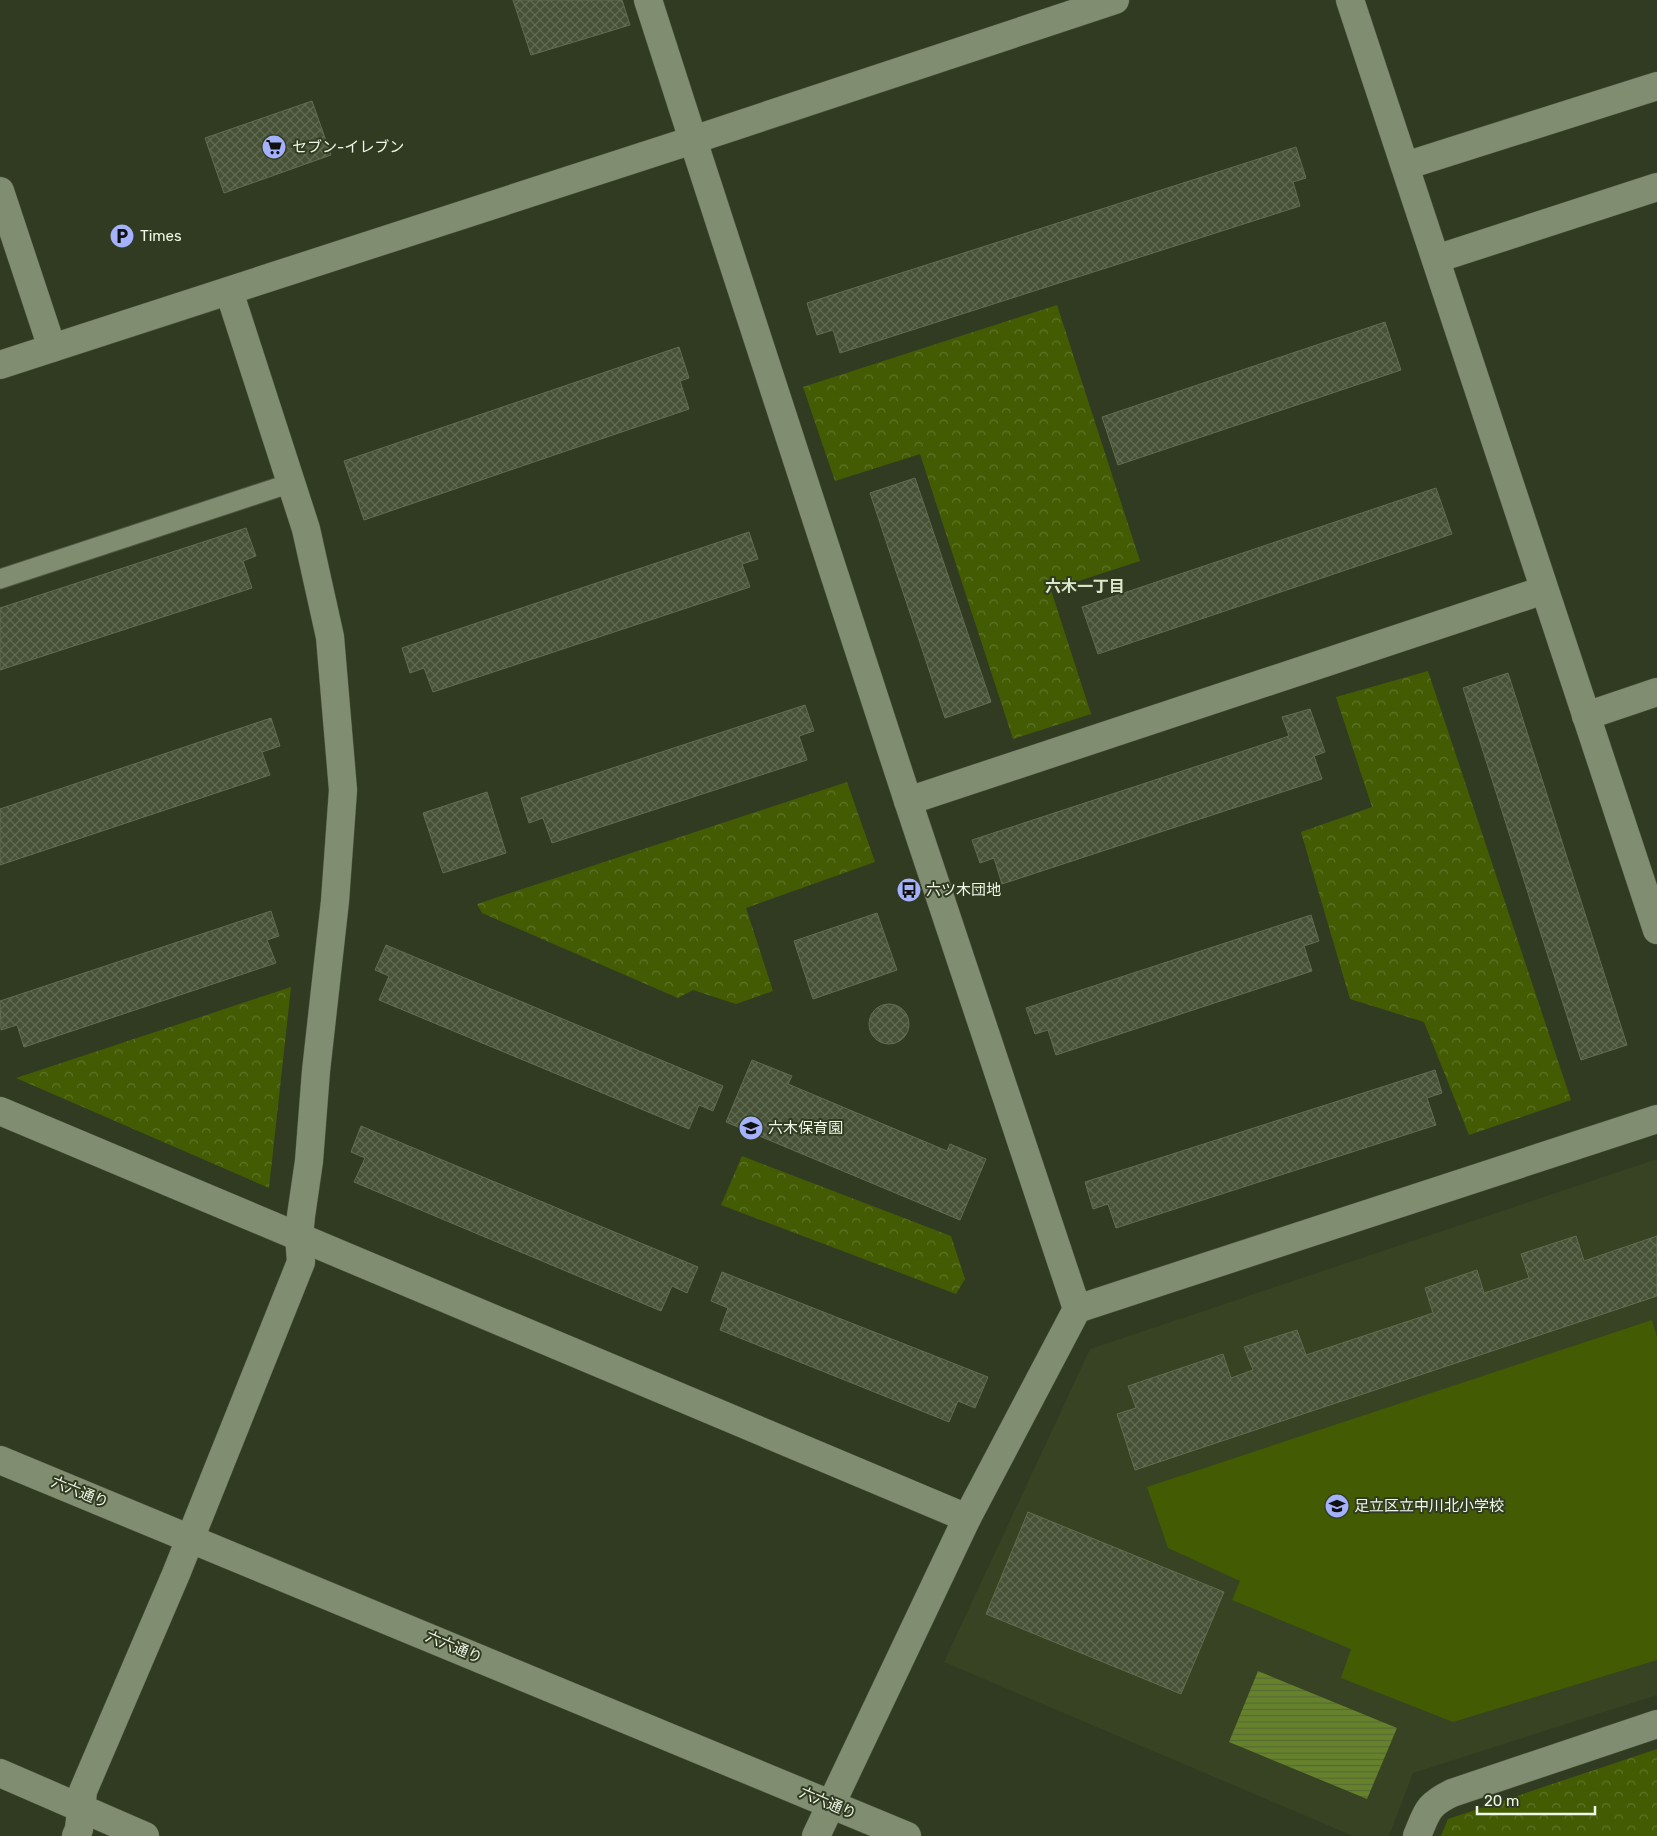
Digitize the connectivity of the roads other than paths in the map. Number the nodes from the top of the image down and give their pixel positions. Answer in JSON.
{"nodes":[{"id":1,"x":648,"y":0,"type":"edge"},
{"id":2,"x":1116,"y":0,"type":"edge"},
{"id":3,"x":1350,"y":0,"type":"edge"},
{"id":4,"x":1657,"y":86,"type":"edge"},
{"id":5,"x":693,"y":140,"type":"junction"},
{"id":6,"x":1405,"y":166,"type":"junction"},
{"id":7,"x":1657,"y":187,"type":"edge"},
{"id":8,"x":0,"y":191,"type":"edge"},
{"id":9,"x":1436,"y":259,"type":"junction"},
{"id":10,"x":228,"y":290,"type":"junction"},
{"id":11,"x":52,"y":348,"type":"junction"},
{"id":12,"x":0,"y":365,"type":"edge"},
{"id":13,"x":291,"y":483,"type":"junction"},
{"id":14,"x":0,"y":579,"type":"edge"},
{"id":15,"x":1544,"y":590,"type":"junction"},
{"id":16,"x":1657,"y":692,"type":"edge"},
{"id":17,"x":1586,"y":716,"type":"junction"},
{"id":18,"x":908,"y":801,"type":"junction"},
{"id":19,"x":1657,"y":930,"type":"edge"},
{"id":20,"x":0,"y":1111,"type":"edge"},
{"id":21,"x":1657,"y":1118,"type":"edge"},
{"id":22,"x":299,"y":1236,"type":"junction"},
{"id":23,"x":1078,"y":1309,"type":"junction"},
{"id":24,"x":0,"y":1460,"type":"edge"},
{"id":25,"x":967,"y":1518,"type":"junction"},
{"id":26,"x":190,"y":1538,"type":"junction"},
{"id":27,"x":1657,"y":1724,"type":"edge"},
{"id":28,"x":0,"y":1774,"type":"edge"},
{"id":29,"x":831,"y":1804,"type":"junction"},
{"id":30,"x":82,"y":1808,"type":"junction"},
{"id":31,"x":76,"y":1836,"type":"edge"},
{"id":32,"x":145,"y":1836,"type":"edge"},
{"id":33,"x":816,"y":1836,"type":"edge"},
{"id":34,"x":907,"y":1836,"type":"edge"},
{"id":35,"x":1417,"y":1836,"type":"edge"}],
"edges":[{"from":1,"to":5,"type":"street"},
{"from":2,"to":5,"type":"street"},
{"from":3,"to":6,"type":"street"},
{"from":4,"to":6,"type":"street"},
{"from":5,"to":10,"type":"street"},
{"from":5,"to":18,"type":"street"},
{"from":6,"to":9,"type":"street"},
{"from":7,"to":9,"type":"street"},
{"from":8,"to":11,"type":"street"},
{"from":9,"to":15,"type":"street"},
{"from":10,"to":11,"type":"street"},
{"from":10,"to":13,"type":"street"},
{"from":11,"to":12,"type":"street"},
{"from":13,"to":14,"type":"lane"},
{"from":13,"to":22,"type":"street"},
{"from":15,"to":17,"type":"street"},
{"from":15,"to":18,"type":"street"},
{"from":16,"to":17,"type":"street"},
{"from":17,"to":19,"type":"street"},
{"from":18,"to":23,"type":"street"},
{"from":20,"to":22,"type":"street"},
{"from":21,"to":23,"type":"street"},
{"from":22,"to":25,"type":"street"},
{"from":22,"to":26,"type":"street"},
{"from":23,"to":25,"type":"street"},
{"from":24,"to":26,"type":"street","name":"六六通り"},
{"from":25,"to":29,"type":"street"},
{"from":26,"to":29,"type":"street","name":"六六通り"},
{"from":26,"to":30,"type":"street"},
{"from":27,"to":35,"type":"street"},
{"from":28,"to":30,"type":"street"},
{"from":29,"to":33,"type":"street"},
{"from":29,"to":34,"type":"street","name":"六六通り"},
{"from":30,"to":31,"type":"street"},
{"from":30,"to":32,"type":"street"}]}
